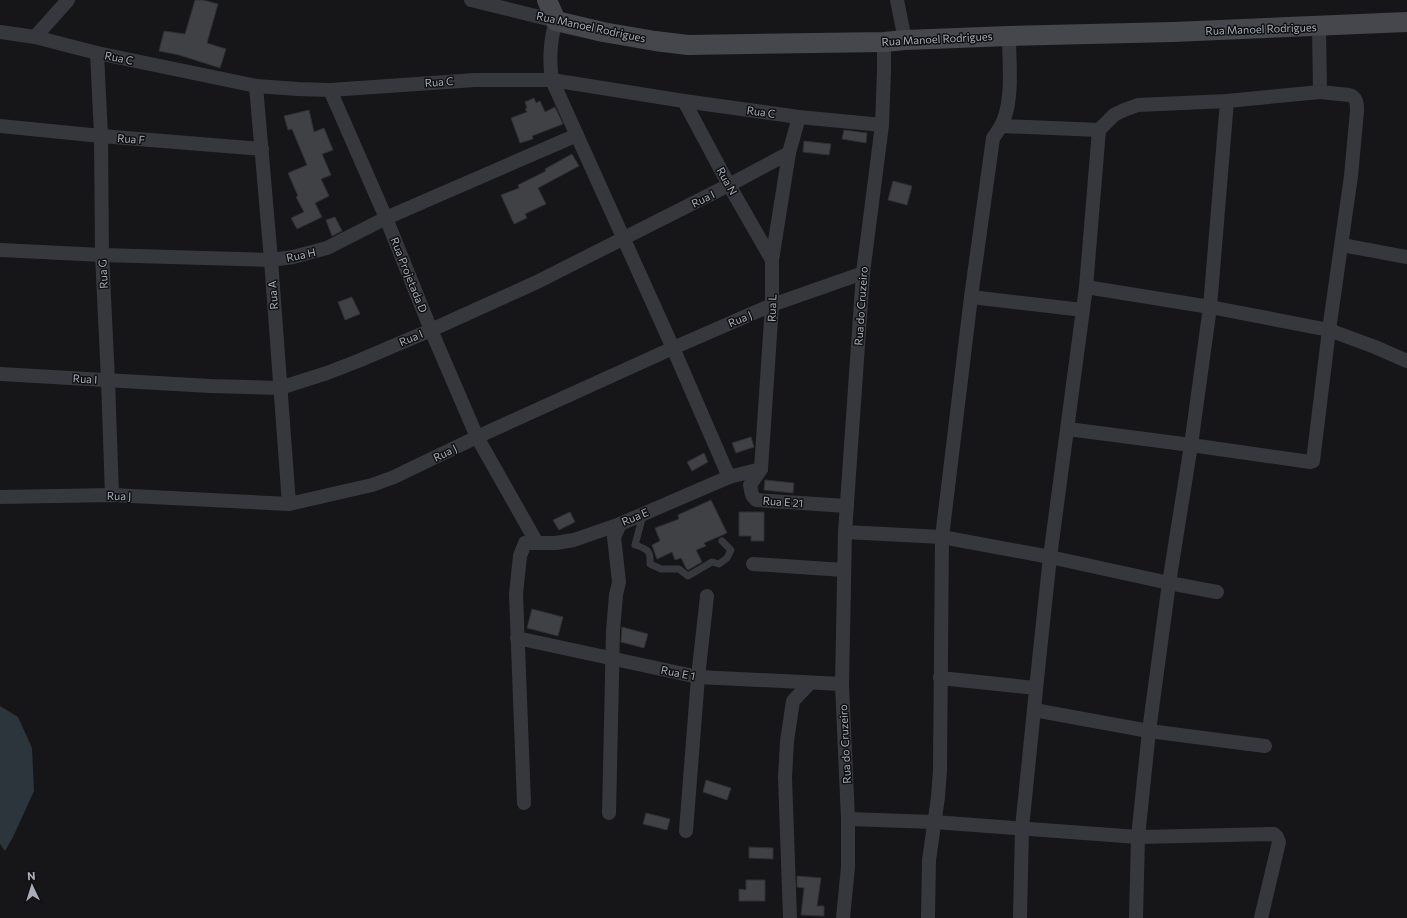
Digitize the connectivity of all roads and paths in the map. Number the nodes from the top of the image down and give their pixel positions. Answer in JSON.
{"nodes":[{"id":1,"x":68,"y":0,"type":"edge"},
{"id":2,"x":471,"y":0,"type":"edge"},
{"id":3,"x":547,"y":0,"type":"edge"},
{"id":4,"x":896,"y":0,"type":"edge"},
{"id":5,"x":556,"y":21,"type":"junction"},
{"id":6,"x":1407,"y":22,"type":"edge"},
{"id":7,"x":1319,"y":27,"type":"junction"},
{"id":8,"x":0,"y":32,"type":"edge"},
{"id":9,"x":1009,"y":36,"type":"junction"},
{"id":10,"x":35,"y":37,"type":"junction"},
{"id":11,"x":905,"y":40,"type":"junction"},
{"id":12,"x":884,"y":42,"type":"junction"},
{"id":13,"x":97,"y":53,"type":"junction"},
{"id":14,"x":552,"y":80,"type":"junction"},
{"id":15,"x":256,"y":86,"type":"junction"},
{"id":16,"x":330,"y":90,"type":"junction"},
{"id":17,"x":1320,"y":92,"type":"junction"},
{"id":18,"x":684,"y":101,"type":"junction"},
{"id":19,"x":1227,"y":101,"type":"junction"},
{"id":20,"x":799,"y":117,"type":"junction"},
{"id":21,"x":882,"y":125,"type":"junction"},
{"id":22,"x":0,"y":126,"type":"edge"},
{"id":23,"x":1002,"y":126,"type":"junction"},
{"id":24,"x":1099,"y":130,"type":"junction"},
{"id":25,"x":577,"y":135,"type":"junction"},
{"id":26,"x":101,"y":136,"type":"junction"},
{"id":27,"x":262,"y":149,"type":"junction"},
{"id":28,"x":789,"y":153,"type":"junction"},
{"id":29,"x":729,"y":186,"type":"junction"},
{"id":30,"x":386,"y":218,"type":"junction"},
{"id":31,"x":623,"y":239,"type":"junction"},
{"id":32,"x":1342,"y":245,"type":"junction"},
{"id":33,"x":0,"y":250,"type":"edge"},
{"id":34,"x":102,"y":255,"type":"junction"},
{"id":35,"x":1407,"y":257,"type":"edge"},
{"id":36,"x":271,"y":260,"type":"junction"},
{"id":37,"x":772,"y":260,"type":"junction"},
{"id":38,"x":862,"y":273,"type":"junction"},
{"id":39,"x":1086,"y":287,"type":"junction"},
{"id":40,"x":971,"y":297,"type":"junction"},
{"id":41,"x":772,"y":305,"type":"junction"},
{"id":42,"x":1210,"y":307,"type":"junction"},
{"id":43,"x":1083,"y":310,"type":"junction"},
{"id":44,"x":431,"y":330,"type":"junction"},
{"id":45,"x":1329,"y":330,"type":"junction"},
{"id":46,"x":673,"y":348,"type":"junction"},
{"id":47,"x":1407,"y":361,"type":"edge"},
{"id":48,"x":0,"y":374,"type":"edge"},
{"id":49,"x":108,"y":380,"type":"junction"},
{"id":50,"x":280,"y":388,"type":"junction"},
{"id":51,"x":1068,"y":429,"type":"junction"},
{"id":52,"x":477,"y":437,"type":"junction"},
{"id":53,"x":1191,"y":445,"type":"junction"},
{"id":54,"x":761,"y":469,"type":"junction"},
{"id":55,"x":729,"y":477,"type":"junction"},
{"id":56,"x":112,"y":495,"type":"junction"},
{"id":57,"x":0,"y":497,"type":"edge"},
{"id":58,"x":289,"y":504,"type":"junction"},
{"id":59,"x":847,"y":506,"type":"junction"},
{"id":60,"x":643,"y":514,"type":"junction"},
{"id":61,"x":620,"y":524,"type":"junction"},
{"id":62,"x":844,"y":532,"type":"junction"},
{"id":63,"x":942,"y":537,"type":"junction"},
{"id":64,"x":722,"y":541,"type":"dead end"},
{"id":65,"x":538,"y":543,"type":"junction"},
{"id":66,"x":1050,"y":557,"type":"junction"},
{"id":67,"x":754,"y":564,"type":"dead end"},
{"id":68,"x":844,"y":570,"type":"junction"},
{"id":69,"x":1169,"y":583,"type":"junction"},
{"id":70,"x":1217,"y":592,"type":"dead end"},
{"id":71,"x":707,"y":596,"type":"dead end"},
{"id":72,"x":517,"y":638,"type":"junction"},
{"id":73,"x":613,"y":660,"type":"junction"},
{"id":74,"x":698,"y":677,"type":"junction"},
{"id":75,"x":940,"y":678,"type":"junction"},
{"id":76,"x":810,"y":683,"type":"junction"},
{"id":77,"x":842,"y":684,"type":"junction"},
{"id":78,"x":1036,"y":688,"type":"junction"},
{"id":79,"x":1034,"y":710,"type":"junction"},
{"id":80,"x":1149,"y":731,"type":"junction"},
{"id":81,"x":1265,"y":746,"type":"dead end"},
{"id":82,"x":524,"y":803,"type":"dead end"},
{"id":83,"x":609,"y":813,"type":"dead end"},
{"id":84,"x":848,"y":819,"type":"junction"},
{"id":85,"x":934,"y":822,"type":"junction"},
{"id":86,"x":1022,"y":828,"type":"junction"},
{"id":87,"x":686,"y":831,"type":"dead end"},
{"id":88,"x":1138,"y":837,"type":"junction"},
{"id":89,"x":790,"y":918,"type":"edge"},
{"id":90,"x":843,"y":918,"type":"edge"},
{"id":91,"x":928,"y":918,"type":"edge"},
{"id":92,"x":1020,"y":918,"type":"edge"},
{"id":93,"x":1136,"y":918,"type":"edge"},
{"id":94,"x":1261,"y":918,"type":"edge"}],
"edges":[{"from":1,"to":10,"type":"street"},
{"from":2,"to":5,"type":"street","name":"Rua Manoel Rodrigues"},
{"from":3,"to":5,"type":"street"},
{"from":4,"to":11,"type":"street"},
{"from":5,"to":12,"type":"street","name":"Rua Manoel Rodrigues"},
{"from":5,"to":14,"type":"street"},
{"from":6,"to":7,"type":"street","name":"Rua Manoel Rodrigues"},
{"from":7,"to":9,"type":"street","name":"Rua Manoel Rodrigues"},
{"from":7,"to":17,"type":"street"},
{"from":8,"to":10,"type":"street","name":"Rua C"},
{"from":9,"to":11,"type":"street","name":"Rua Manoel Rodrigues"},
{"from":9,"to":23,"type":"street"},
{"from":10,"to":13,"type":"street","name":"Rua C"},
{"from":11,"to":12,"type":"street","name":"Rua Manoel Rodrigues"},
{"from":12,"to":21,"type":"street","name":"Rua do Cruzeiro"},
{"from":13,"to":15,"type":"street","name":"Rua C"},
{"from":13,"to":26,"type":"street","name":"Rua G"},
{"from":14,"to":16,"type":"street","name":"Rua C"},
{"from":14,"to":18,"type":"street","name":"Rua C"},
{"from":14,"to":25,"type":"street"},
{"from":15,"to":16,"type":"street","name":"Rua C"},
{"from":15,"to":27,"type":"street","name":"Rua A"},
{"from":16,"to":30,"type":"street","name":"Rua Projetada D"},
{"from":17,"to":19,"type":"street"},
{"from":17,"to":32,"type":"street"},
{"from":18,"to":20,"type":"street","name":"Rua C"},
{"from":18,"to":29,"type":"street","name":"Rua N"},
{"from":19,"to":24,"type":"street"},
{"from":19,"to":42,"type":"street"},
{"from":20,"to":21,"type":"street","name":"Rua C"},
{"from":20,"to":28,"type":"street","name":"Rua L"},
{"from":21,"to":38,"type":"street","name":"Rua do Cruzeiro"},
{"from":22,"to":26,"type":"street","name":"Rua F"},
{"from":23,"to":24,"type":"street"},
{"from":23,"to":40,"type":"street"},
{"from":24,"to":39,"type":"street"},
{"from":25,"to":30,"type":"street","name":"Rua H"},
{"from":25,"to":31,"type":"street"},
{"from":26,"to":27,"type":"street","name":"Rua F"},
{"from":26,"to":34,"type":"street","name":"Rua G"},
{"from":27,"to":36,"type":"street","name":"Rua A"},
{"from":28,"to":29,"type":"street","name":"Rua I"},
{"from":28,"to":37,"type":"street","name":"Rua L"},
{"from":29,"to":31,"type":"street","name":"Rua I"},
{"from":29,"to":37,"type":"street","name":"Rua N"},
{"from":30,"to":36,"type":"street","name":"Rua H"},
{"from":30,"to":44,"type":"street","name":"Rua Projetada D"},
{"from":31,"to":44,"type":"street","name":"Rua I"},
{"from":31,"to":46,"type":"street"},
{"from":32,"to":35,"type":"street"},
{"from":32,"to":45,"type":"street"},
{"from":33,"to":34,"type":"street","name":"Rua H"},
{"from":34,"to":36,"type":"street","name":"Rua H"},
{"from":34,"to":49,"type":"street","name":"Rua G"},
{"from":36,"to":50,"type":"street","name":"Rua A"},
{"from":37,"to":41,"type":"street","name":"Rua L"},
{"from":38,"to":41,"type":"street","name":"Rua J"},
{"from":38,"to":59,"type":"street","name":"Rua do Cruzeiro"},
{"from":39,"to":42,"type":"street"},
{"from":39,"to":43,"type":"street"},
{"from":40,"to":43,"type":"street"},
{"from":40,"to":63,"type":"street"},
{"from":41,"to":46,"type":"street","name":"Rua J"},
{"from":41,"to":54,"type":"street","name":"Rua L"},
{"from":42,"to":45,"type":"street"},
{"from":42,"to":53,"type":"street"},
{"from":43,"to":51,"type":"street"},
{"from":44,"to":50,"type":"street","name":"Rua I"},
{"from":44,"to":52,"type":"street","name":"Rua Projetada D"},
{"from":45,"to":47,"type":"street"},
{"from":45,"to":53,"type":"street"},
{"from":46,"to":52,"type":"street","name":"Rua J"},
{"from":46,"to":55,"type":"street"},
{"from":48,"to":49,"type":"street","name":"Rua I"},
{"from":49,"to":50,"type":"street","name":"Rua I"},
{"from":49,"to":56,"type":"street","name":"Rua G"},
{"from":50,"to":58,"type":"street","name":"Rua A"},
{"from":51,"to":53,"type":"street"},
{"from":51,"to":66,"type":"street"},
{"from":52,"to":58,"type":"street","name":"Rua J"},
{"from":52,"to":65,"type":"street","name":"Rua Projetada D"},
{"from":53,"to":69,"type":"street"},
{"from":54,"to":55,"type":"street"},
{"from":54,"to":59,"type":"street","name":"Rua E 21"},
{"from":55,"to":60,"type":"street","name":"Rua E"},
{"from":56,"to":57,"type":"street","name":"Rua J"},
{"from":56,"to":58,"type":"street","name":"Rua J"},
{"from":59,"to":62,"type":"street","name":"Rua do Cruzeiro"},
{"from":60,"to":61,"type":"street","name":"Rua E"},
{"from":60,"to":64,"type":"lane"},
{"from":61,"to":65,"type":"street","name":"Rua E"},
{"from":61,"to":73,"type":"street"},
{"from":62,"to":63,"type":"street"},
{"from":62,"to":68,"type":"street","name":"Rua do Cruzeiro"},
{"from":63,"to":66,"type":"street"},
{"from":63,"to":75,"type":"street"},
{"from":65,"to":72,"type":"street","name":"Rua E"},
{"from":66,"to":69,"type":"street"},
{"from":66,"to":78,"type":"street"},
{"from":67,"to":68,"type":"street"},
{"from":68,"to":77,"type":"street","name":"Rua do Cruzeiro"},
{"from":69,"to":70,"type":"street"},
{"from":69,"to":80,"type":"street"},
{"from":71,"to":74,"type":"street"},
{"from":72,"to":73,"type":"street","name":"Rua E 1"},
{"from":72,"to":82,"type":"street"},
{"from":73,"to":74,"type":"street","name":"Rua E 1"},
{"from":73,"to":83,"type":"street"},
{"from":74,"to":76,"type":"street","name":"Rua E 1"},
{"from":74,"to":87,"type":"street"},
{"from":75,"to":78,"type":"street"},
{"from":75,"to":85,"type":"street"},
{"from":76,"to":77,"type":"street","name":"Rua E 1"},
{"from":76,"to":89,"type":"street"},
{"from":77,"to":84,"type":"street","name":"Rua do Cruzeiro"},
{"from":78,"to":79,"type":"street"},
{"from":79,"to":80,"type":"street"},
{"from":79,"to":86,"type":"street"},
{"from":80,"to":81,"type":"street"},
{"from":80,"to":88,"type":"street"},
{"from":84,"to":85,"type":"street"},
{"from":84,"to":90,"type":"street","name":"Rua do Cruzeiro"},
{"from":85,"to":86,"type":"street"},
{"from":85,"to":91,"type":"street"},
{"from":86,"to":88,"type":"street"},
{"from":86,"to":92,"type":"street"},
{"from":88,"to":93,"type":"street"},
{"from":88,"to":94,"type":"street"}]}
